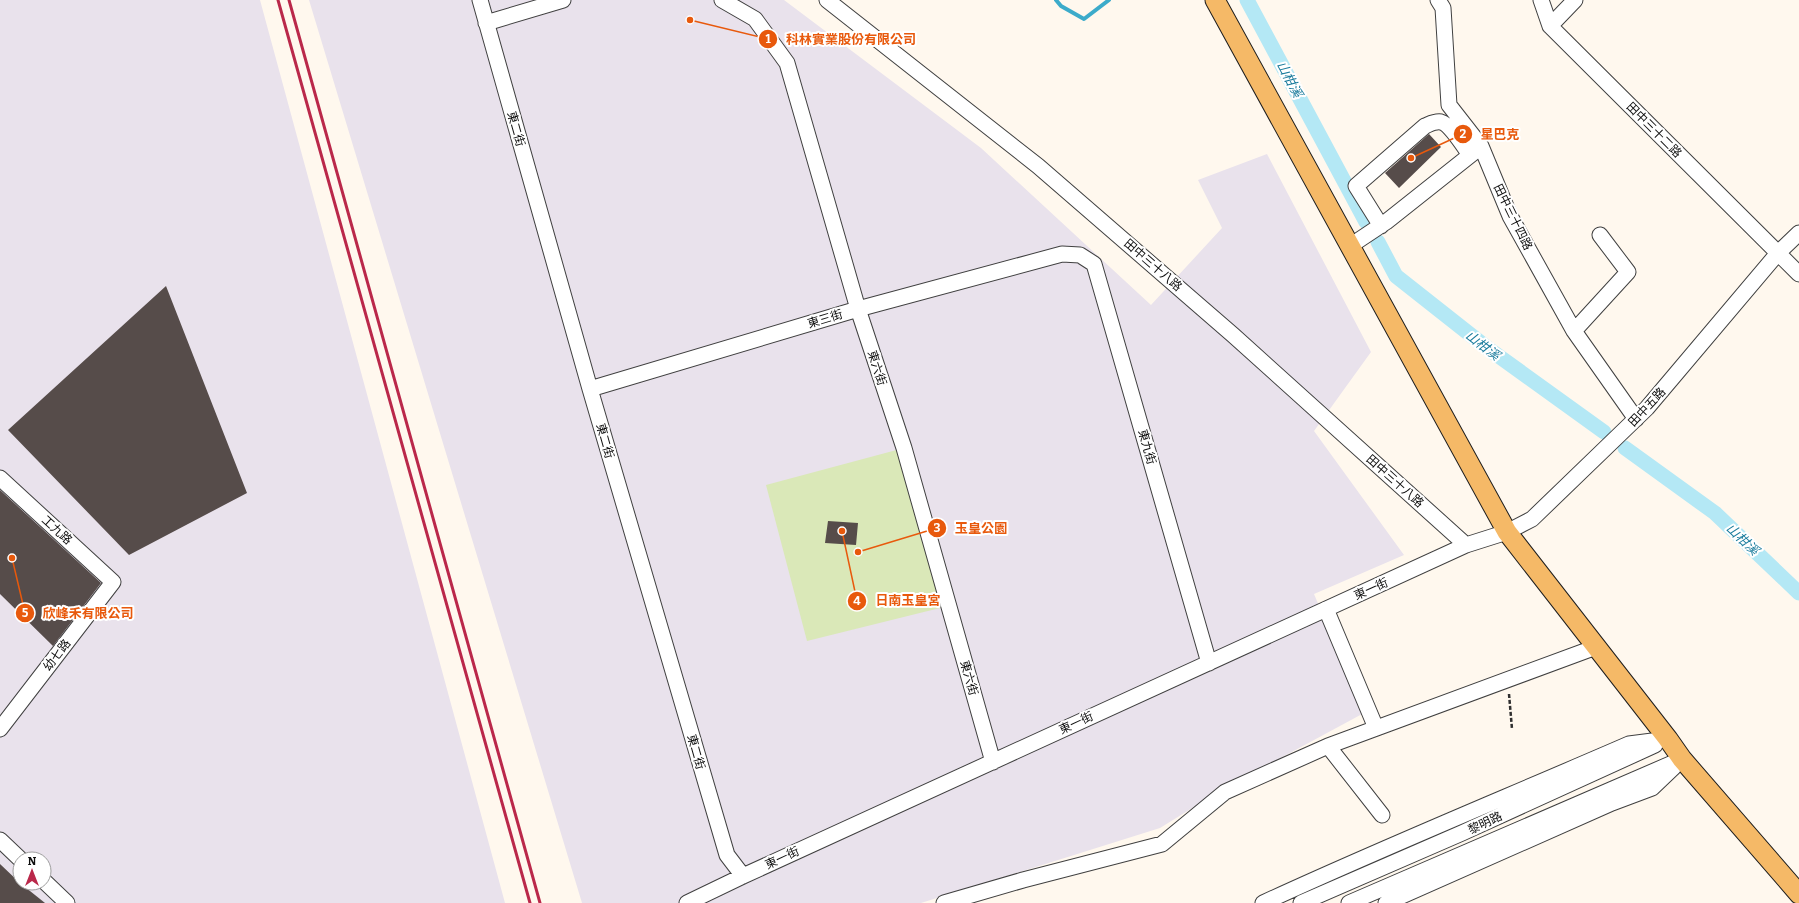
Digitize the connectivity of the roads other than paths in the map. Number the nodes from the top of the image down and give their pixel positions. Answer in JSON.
{"nodes":[{"id":1,"x":480,"y":0,"type":"edge"},
{"id":2,"x":563,"y":0,"type":"edge"},
{"id":3,"x":722,"y":0,"type":"edge"},
{"id":4,"x":827,"y":0,"type":"edge"},
{"id":5,"x":1215,"y":0,"type":"edge"},
{"id":6,"x":1438,"y":0,"type":"edge"},
{"id":7,"x":1541,"y":0,"type":"edge"},
{"id":8,"x":1575,"y":0,"type":"edge"},
{"id":9,"x":486,"y":23,"type":"junction"},
{"id":10,"x":1550,"y":26,"type":"junction"},
{"id":11,"x":1475,"y":151,"type":"junction"},
{"id":12,"x":1381,"y":226,"type":"junction"},
{"id":13,"x":1799,"y":233,"type":"edge"},
{"id":14,"x":1600,"y":235,"type":"dead end"},
{"id":15,"x":1350,"y":246,"type":"junction"},
{"id":16,"x":1062,"y":254,"type":"joint"},
{"id":17,"x":1778,"y":254,"type":"junction"},
{"id":18,"x":1799,"y":274,"type":"edge"},
{"id":19,"x":858,"y":309,"type":"junction"},
{"id":20,"x":1574,"y":331,"type":"junction"},
{"id":21,"x":590,"y":389,"type":"junction"},
{"id":22,"x":1636,"y":419,"type":"junction"},
{"id":23,"x":0,"y":478,"type":"edge"},
{"id":24,"x":1507,"y":532,"type":"junction"},
{"id":25,"x":1466,"y":545,"type":"junction"},
{"id":26,"x":113,"y":582,"type":"joint"},
{"id":27,"x":1326,"y":609,"type":"junction"},
{"id":28,"x":1596,"y":647,"type":"junction"},
{"id":29,"x":1208,"y":663,"type":"junction"},
{"id":30,"x":1376,"y":728,"type":"junction"},
{"id":31,"x":0,"y":729,"type":"edge"},
{"id":32,"x":1668,"y":739,"type":"junction"},
{"id":33,"x":1328,"y":746,"type":"junction"},
{"id":34,"x":1682,"y":759,"type":"junction"},
{"id":35,"x":993,"y":762,"type":"junction"},
{"id":36,"x":1382,"y":815,"type":"dead end"},
{"id":37,"x":0,"y":840,"type":"edge"},
{"id":38,"x":1395,"y":845,"type":"junction"},
{"id":39,"x":12,"y":851,"type":"edge"},
{"id":40,"x":1371,"y":872,"type":"junction"},
{"id":41,"x":1414,"y":875,"type":"junction"},
{"id":42,"x":743,"y":876,"type":"junction"},
{"id":43,"x":52,"y":889,"type":"edge"},
{"id":44,"x":1799,"y":894,"type":"edge"},
{"id":45,"x":67,"y":903,"type":"edge"},
{"id":46,"x":687,"y":903,"type":"edge"},
{"id":47,"x":944,"y":903,"type":"edge"},
{"id":48,"x":1263,"y":903,"type":"edge"},
{"id":49,"x":1301,"y":903,"type":"edge"},
{"id":50,"x":1349,"y":903,"type":"edge"},
{"id":51,"x":1376,"y":903,"type":"edge"},
{"id":52,"x":1386,"y":903,"type":"edge"}],
"edges":[{"from":1,"to":9,"type":"street","name":"東二街"},
{"from":2,"to":9,"type":"street"},
{"from":3,"to":19,"type":"street","name":"東六街"},
{"from":4,"to":25,"type":"street","name":"田中三十八路"},
{"from":5,"to":15,"type":"main road"},
{"from":6,"to":11,"type":"street","name":"田中三十四路"},
{"from":7,"to":10,"type":"street","name":"田中三十二路"},
{"from":8,"to":10,"type":"street"},
{"from":9,"to":21,"type":"street","name":"東二街"},
{"from":10,"to":17,"type":"street","name":"田中三十二路"},
{"from":11,"to":12,"type":"street"},
{"from":11,"to":12,"type":"street"},
{"from":11,"to":20,"type":"street","name":"田中三十四路"},
{"from":12,"to":15,"type":"street"},
{"from":13,"to":17,"type":"street","name":"田中五路"},
{"from":14,"to":20,"type":"street"},
{"from":15,"to":24,"type":"main road"},
{"from":16,"to":19,"type":"street","name":"東三街"},
{"from":16,"to":29,"type":"street","name":"東九街"},
{"from":17,"to":18,"type":"street","name":"田中三十二路"},
{"from":17,"to":22,"type":"street","name":"田中五路"},
{"from":19,"to":21,"type":"street","name":"東三街"},
{"from":19,"to":35,"type":"street","name":"東六街"},
{"from":20,"to":22,"type":"street","name":"田中三十四路"},
{"from":21,"to":42,"type":"street","name":"東二街"},
{"from":22,"to":24,"type":"street","name":"田中五路"},
{"from":23,"to":26,"type":"street","name":"工九路"},
{"from":24,"to":25,"type":"street","name":"田中五路"},
{"from":24,"to":28,"type":"main road"},
{"from":25,"to":27,"type":"street","name":"東一街"},
{"from":26,"to":31,"type":"street","name":"幼七路"},
{"from":27,"to":29,"type":"street","name":"東一街"},
{"from":27,"to":30,"type":"street"},
{"from":28,"to":30,"type":"street"},
{"from":28,"to":32,"type":"main road"},
{"from":29,"to":35,"type":"street","name":"東一街"},
{"from":30,"to":33,"type":"street"},
{"from":32,"to":34,"type":"main road"},
{"from":32,"to":38,"type":"street"},
{"from":32,"to":40,"type":"street","name":"黎明路"},
{"from":33,"to":36,"type":"street"},
{"from":33,"to":47,"type":"street"},
{"from":34,"to":41,"type":"street","name":"黎明路"},
{"from":34,"to":44,"type":"main road"},
{"from":34,"to":52,"type":"street"},
{"from":35,"to":42,"type":"street","name":"東一街"},
{"from":37,"to":39,"type":"street"},
{"from":38,"to":40,"type":"street"},
{"from":38,"to":48,"type":"street"},
{"from":40,"to":49,"type":"street","name":"黎明路"},
{"from":41,"to":50,"type":"street","name":"黎明路"},
{"from":41,"to":51,"type":"street"},
{"from":42,"to":46,"type":"street","name":"東一街"},
{"from":43,"to":45,"type":"street"}]}
